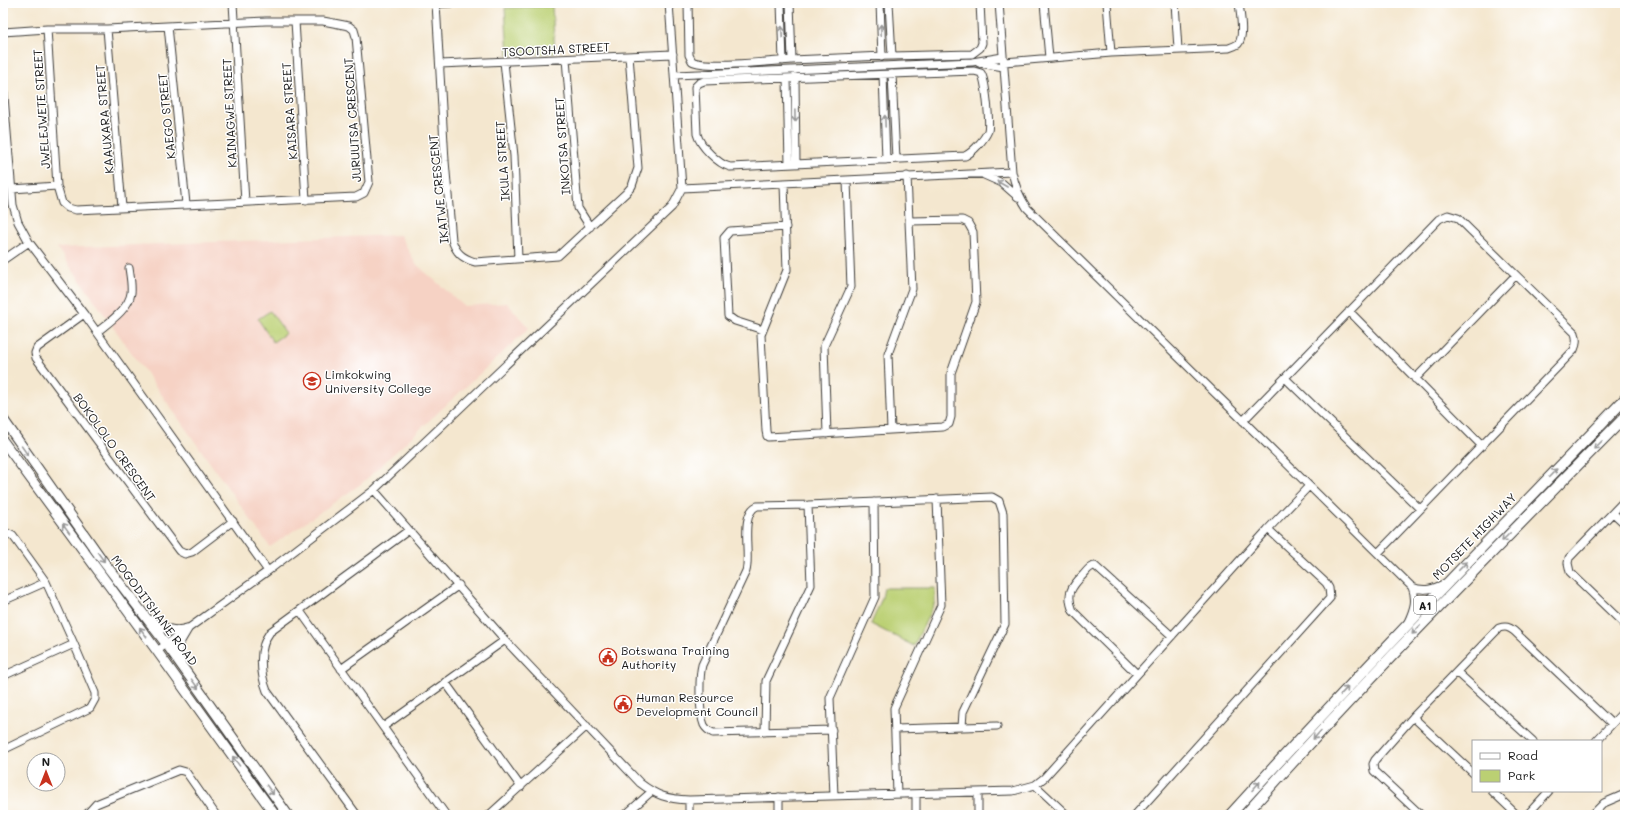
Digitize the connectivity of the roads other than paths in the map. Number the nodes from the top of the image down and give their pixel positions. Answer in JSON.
{"nodes":[{"id":1,"x":233,"y":3,"type":"edge"},
{"id":2,"x":452,"y":3,"type":"edge"},
{"id":3,"x":669,"y":3,"type":"edge"},
{"id":4,"x":688,"y":3,"type":"edge"},
{"id":5,"x":781,"y":3,"type":"edge"},
{"id":6,"x":790,"y":3,"type":"edge"},
{"id":7,"x":880,"y":3,"type":"edge"},
{"id":8,"x":889,"y":3,"type":"edge"},
{"id":9,"x":980,"y":3,"type":"edge"},
{"id":10,"x":999,"y":3,"type":"edge"},
{"id":11,"x":1044,"y":3,"type":"edge"},
{"id":12,"x":1107,"y":3,"type":"edge"},
{"id":13,"x":1175,"y":3,"type":"edge"},
{"id":14,"x":1239,"y":3,"type":"edge"},
{"id":15,"x":436,"y":4,"type":"edge"},
{"id":16,"x":295,"y":21,"type":"junction"},
{"id":17,"x":235,"y":22,"type":"junction"},
{"id":18,"x":168,"y":26,"type":"junction"},
{"id":19,"x":46,"y":29,"type":"junction"},
{"id":20,"x":107,"y":29,"type":"junction"},
{"id":21,"x":3,"y":32,"type":"edge"},
{"id":22,"x":1178,"y":49,"type":"junction"},
{"id":23,"x":1111,"y":53,"type":"junction"},
{"id":24,"x":673,"y":54,"type":"junction"},
{"id":25,"x":937,"y":55,"type":"junction"},
{"id":26,"x":629,"y":56,"type":"junction"},
{"id":27,"x":892,"y":56,"type":"junction"},
{"id":28,"x":882,"y":57,"type":"junction"},
{"id":29,"x":1049,"y":58,"type":"junction"},
{"id":30,"x":566,"y":59,"type":"junction"},
{"id":31,"x":838,"y":59,"type":"junction"},
{"id":32,"x":792,"y":60,"type":"junction"},
{"id":33,"x":782,"y":61,"type":"junction"},
{"id":34,"x":504,"y":62,"type":"junction"},
{"id":35,"x":1004,"y":62,"type":"junction"},
{"id":36,"x":440,"y":64,"type":"junction"},
{"id":37,"x":738,"y":64,"type":"junction"},
{"id":38,"x":938,"y":64,"type":"junction"},
{"id":39,"x":839,"y":72,"type":"junction"},
{"id":40,"x":938,"y":72,"type":"junction"},
{"id":41,"x":892,"y":74,"type":"junction"},
{"id":42,"x":675,"y":75,"type":"junction"},
{"id":43,"x":883,"y":75,"type":"junction"},
{"id":44,"x":738,"y":76,"type":"junction"},
{"id":45,"x":795,"y":77,"type":"junction"},
{"id":46,"x":787,"y":78,"type":"junction"},
{"id":47,"x":3,"y":84,"type":"edge"},
{"id":48,"x":896,"y":159,"type":"junction"},
{"id":49,"x":886,"y":160,"type":"junction"},
{"id":50,"x":792,"y":164,"type":"junction"},
{"id":51,"x":1012,"y":172,"type":"junction"},
{"id":52,"x":981,"y":174,"type":"junction"},
{"id":53,"x":907,"y":176,"type":"junction"},
{"id":54,"x":847,"y":181,"type":"junction"},
{"id":55,"x":784,"y":184,"type":"junction"},
{"id":56,"x":57,"y":186,"type":"junction"},
{"id":57,"x":682,"y":188,"type":"junction"},
{"id":58,"x":12,"y":189,"type":"junction"},
{"id":59,"x":1020,"y":198,"type":"junction"},
{"id":60,"x":306,"y":200,"type":"junction"},
{"id":61,"x":245,"y":202,"type":"junction"},
{"id":62,"x":186,"y":204,"type":"junction"},
{"id":63,"x":122,"y":207,"type":"junction"},
{"id":64,"x":910,"y":220,"type":"junction"},
{"id":65,"x":590,"y":227,"type":"junction"},
{"id":66,"x":786,"y":227,"type":"junction"},
{"id":67,"x":29,"y":242,"type":"junction"},
{"id":68,"x":518,"y":259,"type":"junction"},
{"id":69,"x":3,"y":260,"type":"edge"},
{"id":70,"x":129,"y":268,"type":"dead end"},
{"id":71,"x":1515,"y":276,"type":"junction"},
{"id":72,"x":1349,"y":311,"type":"junction"},
{"id":73,"x":84,"y":314,"type":"junction"},
{"id":74,"x":763,"y":330,"type":"junction"},
{"id":75,"x":97,"y":332,"type":"junction"},
{"id":76,"x":1285,"y":378,"type":"junction"},
{"id":77,"x":1415,"y":379,"type":"junction"},
{"id":78,"x":1625,"y":399,"type":"edge"},
{"id":79,"x":1625,"y":417,"type":"edge"},
{"id":80,"x":3,"y":419,"type":"edge"},
{"id":81,"x":1243,"y":421,"type":"junction"},
{"id":82,"x":891,"y":430,"type":"junction"},
{"id":83,"x":827,"y":434,"type":"junction"},
{"id":84,"x":3,"y":441,"type":"edge"},
{"id":85,"x":1482,"y":446,"type":"junction"},
{"id":86,"x":1309,"y":486,"type":"junction"},
{"id":87,"x":374,"y":490,"type":"junction"},
{"id":88,"x":937,"y":499,"type":"junction"},
{"id":89,"x":1625,"y":500,"type":"edge"},
{"id":90,"x":874,"y":502,"type":"junction"},
{"id":91,"x":808,"y":505,"type":"junction"},
{"id":92,"x":1420,"y":509,"type":"junction"},
{"id":93,"x":1613,"y":513,"type":"junction"},
{"id":94,"x":233,"y":521,"type":"junction"},
{"id":95,"x":1625,"y":524,"type":"edge"},
{"id":96,"x":1268,"y":529,"type":"junction"},
{"id":97,"x":409,"y":530,"type":"junction"},
{"id":98,"x":3,"y":531,"type":"edge"},
{"id":99,"x":1378,"y":553,"type":"junction"},
{"id":100,"x":268,"y":570,"type":"junction"},
{"id":101,"x":1448,"y":581,"type":"junction"},
{"id":102,"x":46,"y":582,"type":"junction"},
{"id":103,"x":459,"y":585,"type":"junction"},
{"id":104,"x":1412,"y":587,"type":"junction"},
{"id":105,"x":3,"y":601,"type":"edge"},
{"id":106,"x":300,"y":611,"type":"junction"},
{"id":107,"x":146,"y":618,"type":"junction"},
{"id":108,"x":1407,"y":624,"type":"junction"},
{"id":109,"x":1625,"y":625,"type":"edge"},
{"id":110,"x":187,"y":629,"type":"junction"},
{"id":111,"x":1172,"y":636,"type":"junction"},
{"id":112,"x":505,"y":640,"type":"junction"},
{"id":113,"x":74,"y":644,"type":"junction"},
{"id":114,"x":167,"y":645,"type":"junction"},
{"id":115,"x":157,"y":651,"type":"junction"},
{"id":116,"x":180,"y":664,"type":"junction"},
{"id":117,"x":341,"y":669,"type":"junction"},
{"id":118,"x":1457,"y":672,"type":"junction"},
{"id":119,"x":1137,"y":674,"type":"junction"},
{"id":120,"x":3,"y":676,"type":"edge"},
{"id":121,"x":445,"y":682,"type":"junction"},
{"id":122,"x":1625,"y":710,"type":"edge"},
{"id":123,"x":1413,"y":717,"type":"junction"},
{"id":124,"x":1612,"y":724,"type":"junction"},
{"id":125,"x":587,"y":726,"type":"junction"},
{"id":126,"x":997,"y":726,"type":"dead end"},
{"id":127,"x":383,"y":727,"type":"junction"},
{"id":128,"x":962,"y":727,"type":"junction"},
{"id":129,"x":895,"y":729,"type":"junction"},
{"id":130,"x":832,"y":730,"type":"junction"},
{"id":131,"x":765,"y":732,"type":"junction"},
{"id":132,"x":1532,"y":740,"type":"edge"},
{"id":133,"x":1597,"y":740,"type":"edge"},
{"id":134,"x":3,"y":750,"type":"edge"},
{"id":135,"x":1472,"y":773,"type":"edge"},
{"id":136,"x":1035,"y":785,"type":"junction"},
{"id":137,"x":521,"y":787,"type":"junction"},
{"id":138,"x":651,"y":792,"type":"junction"},
{"id":139,"x":978,"y":792,"type":"junction"},
{"id":140,"x":1493,"y":792,"type":"edge"},
{"id":141,"x":1549,"y":792,"type":"edge"},
{"id":142,"x":897,"y":794,"type":"junction"},
{"id":143,"x":916,"y":794,"type":"junction"},
{"id":144,"x":1625,"y":794,"type":"edge"},
{"id":145,"x":834,"y":796,"type":"junction"},
{"id":146,"x":779,"y":797,"type":"junction"},
{"id":147,"x":689,"y":800,"type":"junction"},
{"id":148,"x":1065,"y":814,"type":"edge"},
{"id":149,"x":86,"y":815,"type":"edge"},
{"id":150,"x":216,"y":815,"type":"edge"},
{"id":151,"x":275,"y":815,"type":"edge"},
{"id":152,"x":288,"y":815,"type":"edge"},
{"id":153,"x":357,"y":815,"type":"edge"},
{"id":154,"x":446,"y":815,"type":"edge"},
{"id":155,"x":489,"y":815,"type":"edge"},
{"id":156,"x":625,"y":815,"type":"edge"},
{"id":157,"x":688,"y":815,"type":"edge"},
{"id":158,"x":780,"y":815,"type":"edge"},
{"id":159,"x":916,"y":815,"type":"edge"},
{"id":160,"x":978,"y":815,"type":"edge"},
{"id":161,"x":1135,"y":815,"type":"edge"},
{"id":162,"x":1230,"y":815,"type":"edge"},
{"id":163,"x":1245,"y":815,"type":"edge"},
{"id":164,"x":1421,"y":815,"type":"edge"},
{"id":165,"x":1517,"y":815,"type":"edge"},
{"id":166,"x":1527,"y":815,"type":"edge"},
{"id":167,"x":1592,"y":815,"type":"edge"}],
"edges":[{"from":1,"to":17,"type":"street","name":"KAINAGWE STREET"},
{"from":2,"to":15,"type":"street"},
{"from":3,"to":24,"type":"street"},
{"from":4,"to":37,"type":"street"},
{"from":33,"to":5,"type":"street","one_way":true},
{"from":6,"to":32,"type":"street"},
{"from":28,"to":7,"type":"street","one_way":true},
{"from":8,"to":27,"type":"street"},
{"from":9,"to":25,"type":"street"},
{"from":10,"to":35,"type":"street"},
{"from":11,"to":29,"type":"street"},
{"from":12,"to":23,"type":"street"},
{"from":13,"to":22,"type":"street"},
{"from":14,"to":22,"type":"street"},
{"from":15,"to":36,"type":"street","name":"IKATWE CRESCENT"},
{"from":16,"to":17,"type":"street","name":"JURUUTSA CRESCENT"},
{"from":16,"to":60,"type":"street","name":"KAISARA STREET"},
{"from":16,"to":60,"type":"street","name":"JURUUTSA CRESCENT"},
{"from":17,"to":18,"type":"street","name":"JURUUTSA CRESCENT"},
{"from":17,"to":61,"type":"street","name":"KAINAGWE STREET"},
{"from":18,"to":20,"type":"street","name":"JURUUTSA CRESCENT"},
{"from":18,"to":62,"type":"street","name":"KAEGO STREET"},
{"from":19,"to":20,"type":"street","name":"JURUUTSA CRESCENT"},
{"from":19,"to":21,"type":"street","name":"JURUUTSA CRESCENT"},
{"from":19,"to":56,"type":"street","name":"JWELEJWETE STREET"},
{"from":20,"to":63,"type":"street","name":"KAAUXARA STREET"},
{"from":22,"to":23,"type":"street"},
{"from":23,"to":29,"type":"street"},
{"from":24,"to":26,"type":"street","name":"TSOOTSHA STREET"},
{"from":24,"to":42,"type":"street"},
{"from":25,"to":27,"type":"street"},
{"from":25,"to":38,"type":"street"},
{"from":26,"to":30,"type":"street","name":"TSOOTSHA STREET"},
{"from":26,"to":65,"type":"street","name":"IKATWE CRESCENT"},
{"from":27,"to":28,"type":"street"},
{"from":28,"to":31,"type":"street"},
{"from":29,"to":35,"type":"street"},
{"from":30,"to":34,"type":"street","name":"TSOOTSHA STREET"},
{"from":30,"to":65,"type":"street","name":"INKOTSA STREET"},
{"from":31,"to":32,"type":"street"},
{"from":31,"to":39,"type":"street"},
{"from":32,"to":33,"type":"street"},
{"from":33,"to":37,"type":"street"},
{"from":34,"to":36,"type":"street","name":"TSOOTSHA STREET"},
{"from":34,"to":68,"type":"street","name":"IKULA STREET"},
{"from":35,"to":38,"type":"street"},
{"from":35,"to":51,"type":"street"},
{"from":36,"to":68,"type":"street","name":"IKATWE CRESCENT"},
{"from":37,"to":44,"type":"street"},
{"from":38,"to":39,"type":"street"},
{"from":38,"to":40,"type":"street"},
{"from":39,"to":43,"type":"street"},
{"from":39,"to":44,"type":"street"},
{"from":39,"to":45,"type":"street"},
{"from":40,"to":41,"type":"street"},
{"from":40,"to":48,"type":"street"},
{"from":41,"to":43,"type":"street"},
{"from":41,"to":48,"type":"street"},
{"from":42,"to":44,"type":"street"},
{"from":42,"to":57,"type":"street"},
{"from":49,"to":43,"type":"street","one_way":true},
{"from":44,"to":46,"type":"street"},
{"from":44,"to":50,"type":"street"},
{"from":45,"to":46,"type":"street"},
{"from":45,"to":50,"type":"street","one_way":true},
{"from":46,"to":50,"type":"street"},
{"from":47,"to":58,"type":"street"},
{"from":48,"to":49,"type":"street"},
{"from":49,"to":50,"type":"street"},
{"from":51,"to":52,"type":"street"},
{"from":51,"to":59,"type":"street"},
{"from":52,"to":53,"type":"street"},
{"from":59,"to":52,"type":"street","one_way":true},
{"from":53,"to":54,"type":"street"},
{"from":53,"to":64,"type":"street"},
{"from":54,"to":55,"type":"street"},
{"from":54,"to":83,"type":"street"},
{"from":55,"to":57,"type":"street"},
{"from":55,"to":66,"type":"street"},
{"from":56,"to":58,"type":"street"},
{"from":56,"to":63,"type":"street","name":"JURUUTSA CRESCENT"},
{"from":57,"to":87,"type":"street"},
{"from":58,"to":67,"type":"street"},
{"from":59,"to":81,"type":"street"},
{"from":60,"to":61,"type":"street","name":"JURUUTSA CRESCENT"},
{"from":61,"to":62,"type":"street","name":"JURUUTSA CRESCENT"},
{"from":62,"to":63,"type":"street","name":"JURUUTSA CRESCENT"},
{"from":64,"to":82,"type":"street"},
{"from":64,"to":82,"type":"street"},
{"from":65,"to":68,"type":"street","name":"IKATWE CRESCENT"},
{"from":66,"to":74,"type":"street"},
{"from":66,"to":74,"type":"street"},
{"from":67,"to":69,"type":"street"},
{"from":67,"to":73,"type":"street"},
{"from":70,"to":75,"type":"street"},
{"from":71,"to":72,"type":"street"},
{"from":71,"to":77,"type":"street"},
{"from":71,"to":85,"type":"street"},
{"from":72,"to":76,"type":"street"},
{"from":72,"to":77,"type":"street"},
{"from":73,"to":75,"type":"street"},
{"from":73,"to":94,"type":"street","name":"BOKOLOLO CRESCENT"},
{"from":74,"to":83,"type":"street"},
{"from":75,"to":94,"type":"street"},
{"from":76,"to":81,"type":"street"},
{"from":76,"to":92,"type":"street"},
{"from":77,"to":85,"type":"street"},
{"from":101,"to":78,"type":"highway","name":"MOTSETE HIGHWAY","number":"A1","one_way":true},
{"from":79,"to":163,"type":"highway","name":"MOTSETE HIGHWAY","number":"A1","one_way":true},
{"from":80,"to":107,"type":"main road","name":"MOGODITSHANE ROAD","one_way":true},
{"from":81,"to":86,"type":"street"},
{"from":82,"to":83,"type":"street"},
{"from":115,"to":84,"type":"main road","name":"MOGODITSHANE ROAD","one_way":true},
{"from":85,"to":92,"type":"street"},
{"from":86,"to":96,"type":"street"},
{"from":86,"to":99,"type":"street"},
{"from":87,"to":97,"type":"street"},
{"from":87,"to":100,"type":"street"},
{"from":88,"to":90,"type":"street"},
{"from":88,"to":128,"type":"street"},
{"from":88,"to":129,"type":"street"},
{"from":89,"to":93,"type":"street"},
{"from":90,"to":91,"type":"street"},
{"from":90,"to":130,"type":"street"},
{"from":91,"to":131,"type":"street"},
{"from":91,"to":131,"type":"street"},
{"from":92,"to":99,"type":"street"},
{"from":93,"to":95,"type":"street"},
{"from":93,"to":109,"type":"street"},
{"from":94,"to":100,"type":"street"},
{"from":96,"to":111,"type":"street"},
{"from":96,"to":161,"type":"street"},
{"from":97,"to":103,"type":"street"},
{"from":97,"to":106,"type":"street"},
{"from":98,"to":102,"type":"street"},
{"from":99,"to":104,"type":"street"},
{"from":100,"to":110,"type":"street"},
{"from":101,"to":104,"type":"street"},
{"from":101,"to":108,"type":"highway","name":"MOTSETE HIGHWAY","number":"A1"},
{"from":102,"to":105,"type":"street"},
{"from":102,"to":113,"type":"street"},
{"from":103,"to":112,"type":"street"},
{"from":103,"to":117,"type":"street"},
{"from":104,"to":108,"type":"street"},
{"from":106,"to":117,"type":"street"},
{"from":106,"to":153,"type":"street"},
{"from":107,"to":110,"type":"main road"},
{"from":107,"to":114,"type":"main road","name":"MOGODITSHANE ROAD"},
{"from":162,"to":108,"type":"highway","name":"MOTSETE HIGHWAY","number":"A1","one_way":true},
{"from":110,"to":114,"type":"street"},
{"from":110,"to":116,"type":"main road"},
{"from":111,"to":119,"type":"street"},
{"from":111,"to":119,"type":"street"},
{"from":112,"to":121,"type":"street"},
{"from":112,"to":125,"type":"street"},
{"from":113,"to":120,"type":"street"},
{"from":113,"to":134,"type":"street"},
{"from":114,"to":115,"type":"street"},
{"from":114,"to":116,"type":"main road","name":"MOGODITSHANE ROAD"},
{"from":151,"to":115,"type":"main road","name":"MOGODITSHANE ROAD","one_way":true},
{"from":116,"to":152,"type":"main road","name":"MOGODITSHANE ROAD","one_way":true},
{"from":117,"to":127,"type":"street"},
{"from":118,"to":123,"type":"street"},
{"from":118,"to":124,"type":"street"},
{"from":118,"to":132,"type":"street"},
{"from":119,"to":136,"type":"street"},
{"from":121,"to":127,"type":"street"},
{"from":121,"to":137,"type":"street"},
{"from":122,"to":124,"type":"street"},
{"from":123,"to":135,"type":"street"},
{"from":123,"to":164,"type":"street"},
{"from":124,"to":133,"type":"street"},
{"from":125,"to":137,"type":"street"},
{"from":125,"to":138,"type":"street"},
{"from":126,"to":128,"type":"street"},
{"from":127,"to":154,"type":"street"},
{"from":128,"to":129,"type":"street"},
{"from":129,"to":142,"type":"street"},
{"from":130,"to":131,"type":"street"},
{"from":130,"to":145,"type":"street"},
{"from":136,"to":139,"type":"street"},
{"from":136,"to":148,"type":"street"},
{"from":137,"to":155,"type":"street"},
{"from":138,"to":147,"type":"street"},
{"from":138,"to":156,"type":"street"},
{"from":139,"to":143,"type":"street"},
{"from":139,"to":160,"type":"street"},
{"from":140,"to":165,"type":"street"},
{"from":141,"to":166,"type":"street"},
{"from":142,"to":143,"type":"street"},
{"from":142,"to":145,"type":"street"},
{"from":143,"to":159,"type":"street"},
{"from":144,"to":167,"type":"street"},
{"from":145,"to":146,"type":"street"},
{"from":146,"to":147,"type":"street"},
{"from":146,"to":158,"type":"street"},
{"from":147,"to":157,"type":"street"},
{"from":149,"to":150,"type":"street"}]}
